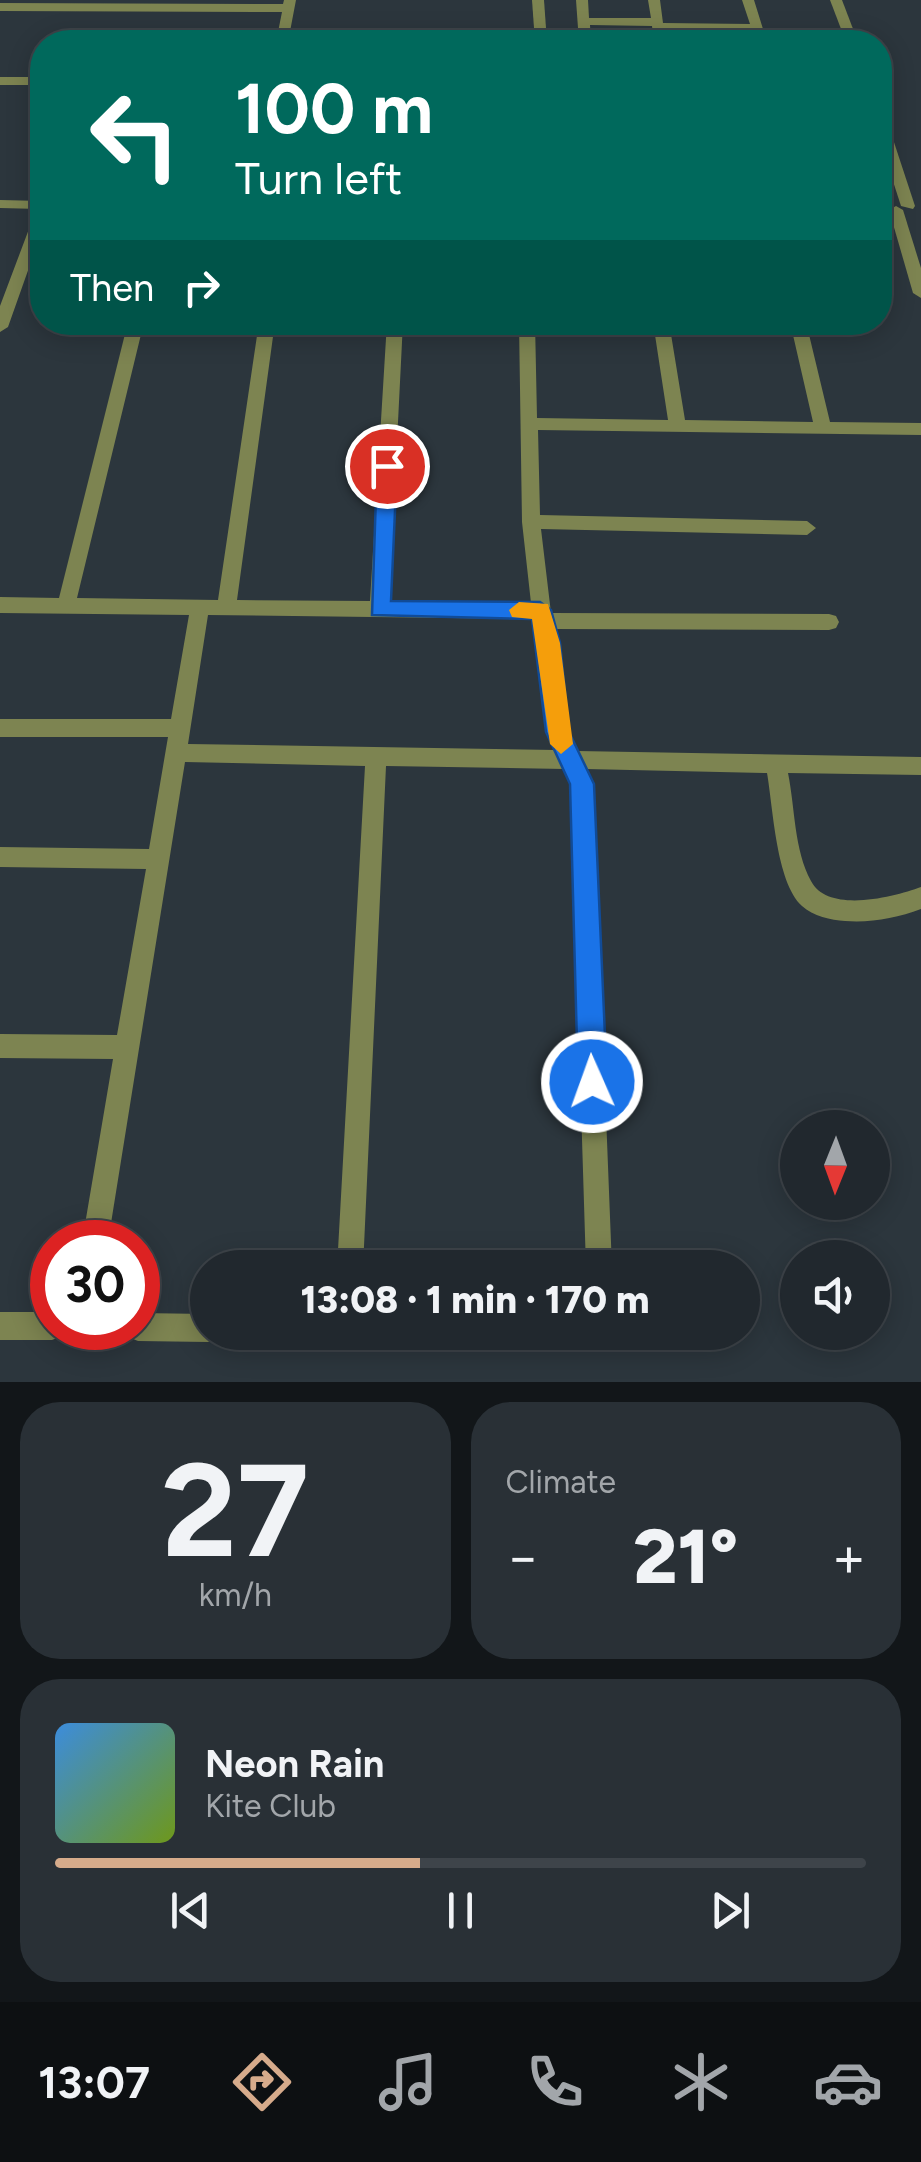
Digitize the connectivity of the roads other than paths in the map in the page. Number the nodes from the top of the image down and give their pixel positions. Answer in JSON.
{"nodes":[{"id":1,"x":538,"y":0,"type":"edge"},
{"id":2,"x":582,"y":0,"type":"edge"},
{"id":3,"x":654,"y":0,"type":"edge"},
{"id":4,"x":748,"y":0,"type":"edge"},
{"id":5,"x":836,"y":0,"type":"edge"},
{"id":6,"x":25,"y":4,"type":"edge"},
{"id":7,"x":159,"y":4,"type":"edge"},
{"id":8,"x":289,"y":4,"type":"edge"},
{"id":9,"x":0,"y":7,"type":"edge"},
{"id":10,"x":584,"y":21,"type":"junction"},
{"id":11,"x":657,"y":24,"type":"junction"},
{"id":12,"x":757,"y":28,"type":"joint"},
{"id":13,"x":284,"y":30,"type":"edge"},
{"id":14,"x":539,"y":30,"type":"edge"},
{"id":15,"x":584,"y":30,"type":"edge"},
{"id":16,"x":658,"y":30,"type":"edge"},
{"id":17,"x":847,"y":30,"type":"edge"},
{"id":18,"x":0,"y":81,"type":"edge"},
{"id":19,"x":30,"y":82,"type":"edge"},
{"id":20,"x":892,"y":171,"type":"edge"},
{"id":21,"x":0,"y":204,"type":"edge"},
{"id":22,"x":30,"y":204,"type":"edge"},
{"id":23,"x":901,"y":208,"type":"edge"},
{"id":24,"x":30,"y":246,"type":"edge"},
{"id":25,"x":921,"y":292,"type":"edge"},
{"id":26,"x":0,"y":328,"type":"edge"},
{"id":27,"x":133,"y":335,"type":"edge"},
{"id":28,"x":265,"y":335,"type":"edge"},
{"id":29,"x":394,"y":335,"type":"edge"},
{"id":30,"x":527,"y":335,"type":"edge"},
{"id":31,"x":664,"y":335,"type":"edge"},
{"id":32,"x":801,"y":335,"type":"edge"},
{"id":33,"x":532,"y":424,"type":"junction"},
{"id":34,"x":677,"y":425,"type":"junction"},
{"id":35,"x":824,"y":428,"type":"junction"},
{"id":36,"x":921,"y":428,"type":"edge"},
{"id":37,"x":531,"y":522,"type":"junction"},
{"id":38,"x":806,"y":528,"type":"dead end"},
{"id":39,"x":0,"y":605,"type":"edge"},
{"id":40,"x":66,"y":606,"type":"junction"},
{"id":41,"x":200,"y":608,"type":"junction"},
{"id":42,"x":226,"y":609,"type":"junction"},
{"id":43,"x":380,"y":609,"type":"junction"},
{"id":44,"x":541,"y":616,"type":"junction"},
{"id":45,"x":829,"y":622,"type":"dead end"},
{"id":46,"x":0,"y":728,"type":"edge"},
{"id":47,"x":180,"y":728,"type":"junction"},
{"id":48,"x":176,"y":753,"type":"junction"},
{"id":49,"x":376,"y":756,"type":"junction"},
{"id":50,"x":571,"y":760,"type":"junction"},
{"id":51,"x":776,"y":764,"type":"junction"},
{"id":52,"x":921,"y":766,"type":"edge"},
{"id":53,"x":0,"y":856,"type":"edge"},
{"id":54,"x":156,"y":859,"type":"junction"},
{"id":55,"x":921,"y":898,"type":"edge"},
{"id":56,"x":0,"y":1046,"type":"edge"},
{"id":57,"x":124,"y":1046,"type":"junction"},
{"id":58,"x":97,"y":1220,"type":"edge"},
{"id":59,"x":351,"y":1250,"type":"edge"},
{"id":60,"x":599,"y":1250,"type":"edge"},
{"id":61,"x":0,"y":1326,"type":"edge"},
{"id":62,"x":30,"y":1326,"type":"edge"},
{"id":63,"x":160,"y":1327,"type":"edge"},
{"id":64,"x":190,"y":1328,"type":"edge"}],
"edges":[{"from":1,"to":14,"type":"street"},
{"from":2,"to":10,"type":"street"},
{"from":3,"to":11,"type":"street"},
{"from":4,"to":12,"type":"street"},
{"from":5,"to":17,"type":"street"},
{"from":6,"to":7,"type":"street"},
{"from":6,"to":9,"type":"street"},
{"from":7,"to":8,"type":"street"},
{"from":8,"to":13,"type":"street"},
{"from":10,"to":11,"type":"street"},
{"from":10,"to":15,"type":"street"},
{"from":11,"to":12,"type":"street"},
{"from":11,"to":16,"type":"street"},
{"from":18,"to":19,"type":"street"},
{"from":20,"to":23,"type":"street"},
{"from":21,"to":22,"type":"street"},
{"from":23,"to":25,"type":"street"},
{"from":24,"to":26,"type":"street"},
{"from":27,"to":40,"type":"street"},
{"from":28,"to":42,"type":"street"},
{"from":29,"to":43,"type":"street"},
{"from":30,"to":33,"type":"street"},
{"from":31,"to":34,"type":"street"},
{"from":32,"to":35,"type":"street"},
{"from":33,"to":34,"type":"street"},
{"from":33,"to":37,"type":"street"},
{"from":34,"to":35,"type":"street"},
{"from":35,"to":36,"type":"street"},
{"from":37,"to":38,"type":"street"},
{"from":37,"to":44,"type":"street"},
{"from":39,"to":40,"type":"street"},
{"from":40,"to":41,"type":"street"},
{"from":41,"to":42,"type":"street"},
{"from":41,"to":47,"type":"street"},
{"from":42,"to":43,"type":"street"},
{"from":43,"to":44,"type":"street"},
{"from":44,"to":45,"type":"street"},
{"from":44,"to":50,"type":"street"},
{"from":46,"to":47,"type":"street"},
{"from":47,"to":48,"type":"street"},
{"from":48,"to":49,"type":"street"},
{"from":48,"to":54,"type":"street"},
{"from":49,"to":50,"type":"street"},
{"from":49,"to":59,"type":"street"},
{"from":50,"to":51,"type":"street"},
{"from":50,"to":60,"type":"street"},
{"from":51,"to":52,"type":"street"},
{"from":51,"to":55,"type":"street"},
{"from":53,"to":54,"type":"street"},
{"from":54,"to":57,"type":"street"},
{"from":56,"to":57,"type":"street"},
{"from":57,"to":58,"type":"street"},
{"from":61,"to":62,"type":"street"},
{"from":63,"to":64,"type":"street"}]}
